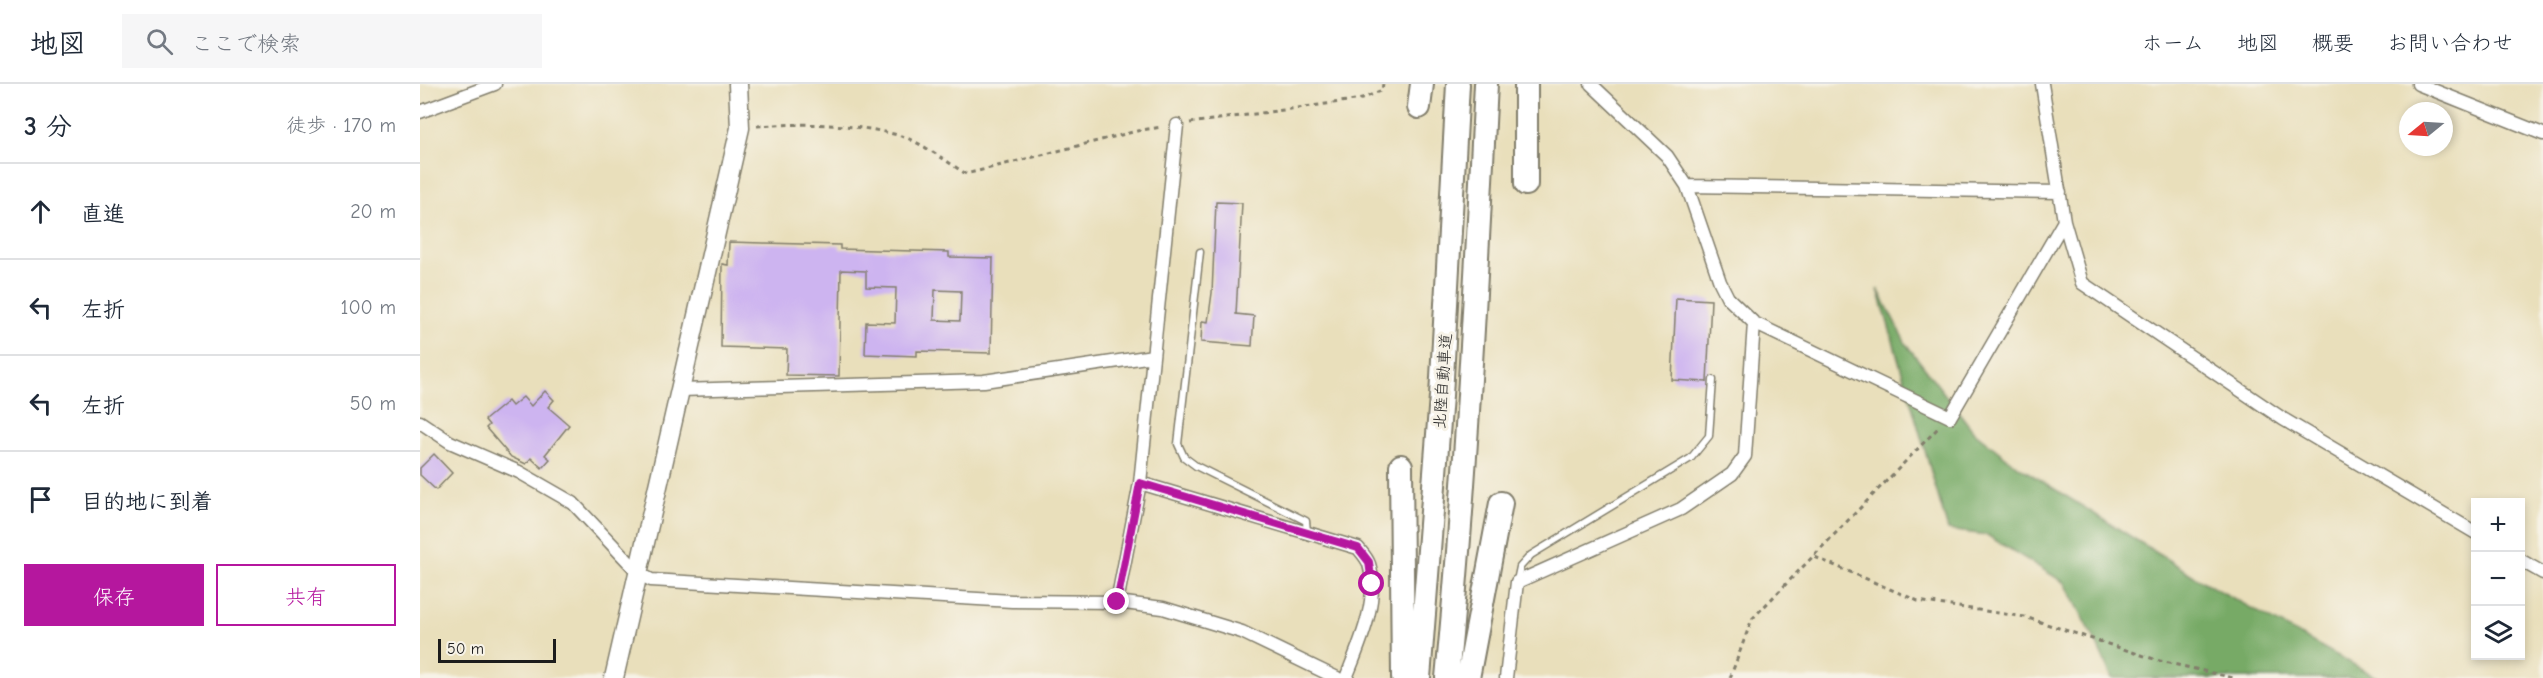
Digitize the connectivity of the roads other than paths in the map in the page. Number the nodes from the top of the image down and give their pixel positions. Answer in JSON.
{"nodes":[{"id":1,"x":495,"y":84,"type":"edge"},
{"id":2,"x":738,"y":84,"type":"edge"},
{"id":3,"x":1422,"y":84,"type":"edge"},
{"id":4,"x":1458,"y":84,"type":"edge"},
{"id":5,"x":1486,"y":84,"type":"edge"},
{"id":6,"x":1526,"y":84,"type":"edge"},
{"id":7,"x":1591,"y":84,"type":"edge"},
{"id":8,"x":2042,"y":84,"type":"edge"},
{"id":9,"x":2418,"y":84,"type":"edge"},
{"id":10,"x":1419,"y":107,"type":"dead end"},
{"id":11,"x":420,"y":112,"type":"edge"},
{"id":12,"x":1178,"y":125,"type":"road end"},
{"id":13,"x":2543,"y":134,"type":"edge"},
{"id":14,"x":1526,"y":184,"type":"dead end"},
{"id":15,"x":1687,"y":186,"type":"junction"},
{"id":16,"x":2060,"y":192,"type":"junction"},
{"id":17,"x":2064,"y":221,"type":"junction"},
{"id":18,"x":1200,"y":252,"type":"dead end"},
{"id":19,"x":1754,"y":323,"type":"junction"},
{"id":20,"x":1153,"y":356,"type":"junction"},
{"id":21,"x":1713,"y":380,"type":"dead end"},
{"id":22,"x":681,"y":390,"type":"junction"},
{"id":23,"x":420,"y":422,"type":"edge"},
{"id":24,"x":1401,"y":466,"type":"dead end"},
{"id":25,"x":1140,"y":483,"type":"junction"},
{"id":26,"x":1502,"y":503,"type":"dead end"},
{"id":27,"x":2471,"y":531,"type":"edge"},
{"id":28,"x":1307,"y":532,"type":"junction"},
{"id":29,"x":2525,"y":563,"type":"edge"},
{"id":30,"x":639,"y":573,"type":"junction"},
{"id":31,"x":2543,"y":573,"type":"edge"},
{"id":32,"x":1517,"y":582,"type":"junction"},
{"id":33,"x":1117,"y":602,"type":"junction"},
{"id":34,"x":614,"y":678,"type":"edge"},
{"id":35,"x":1337,"y":678,"type":"edge"},
{"id":36,"x":1346,"y":678,"type":"edge"},
{"id":37,"x":1402,"y":678,"type":"edge"},
{"id":38,"x":1419,"y":678,"type":"edge"},
{"id":39,"x":1447,"y":678,"type":"edge"},
{"id":40,"x":1468,"y":678,"type":"edge"},
{"id":41,"x":1506,"y":678,"type":"edge"}],
"edges":[{"from":1,"to":11,"type":"street"},
{"from":2,"to":22,"type":"street"},
{"from":3,"to":10,"type":"highway"},
{"from":4,"to":38,"type":"highway","name":"北陸自動車道"},
{"from":5,"to":39,"type":"highway","name":"北陸自動車道"},
{"from":6,"to":14,"type":"highway"},
{"from":7,"to":15,"type":"street"},
{"from":8,"to":16,"type":"street"},
{"from":9,"to":13,"type":"street"},
{"from":12,"to":20,"type":"street"},
{"from":15,"to":16,"type":"street"},
{"from":15,"to":19,"type":"street"},
{"from":16,"to":17,"type":"street"},
{"from":17,"to":19,"type":"street"},
{"from":17,"to":27,"type":"street"},
{"from":18,"to":28,"type":"lane"},
{"from":19,"to":32,"type":"street"},
{"from":20,"to":22,"type":"street"},
{"from":20,"to":25,"type":"street"},
{"from":21,"to":32,"type":"lane"},
{"from":22,"to":30,"type":"street"},
{"from":23,"to":30,"type":"street"},
{"from":24,"to":37,"type":"highway"},
{"from":25,"to":28,"type":"street"},
{"from":25,"to":33,"type":"street"},
{"from":26,"to":40,"type":"highway"},
{"from":28,"to":36,"type":"street"},
{"from":29,"to":31,"type":"street"},
{"from":30,"to":33,"type":"street"},
{"from":30,"to":34,"type":"street"},
{"from":32,"to":41,"type":"street"},
{"from":33,"to":35,"type":"street"}]}
